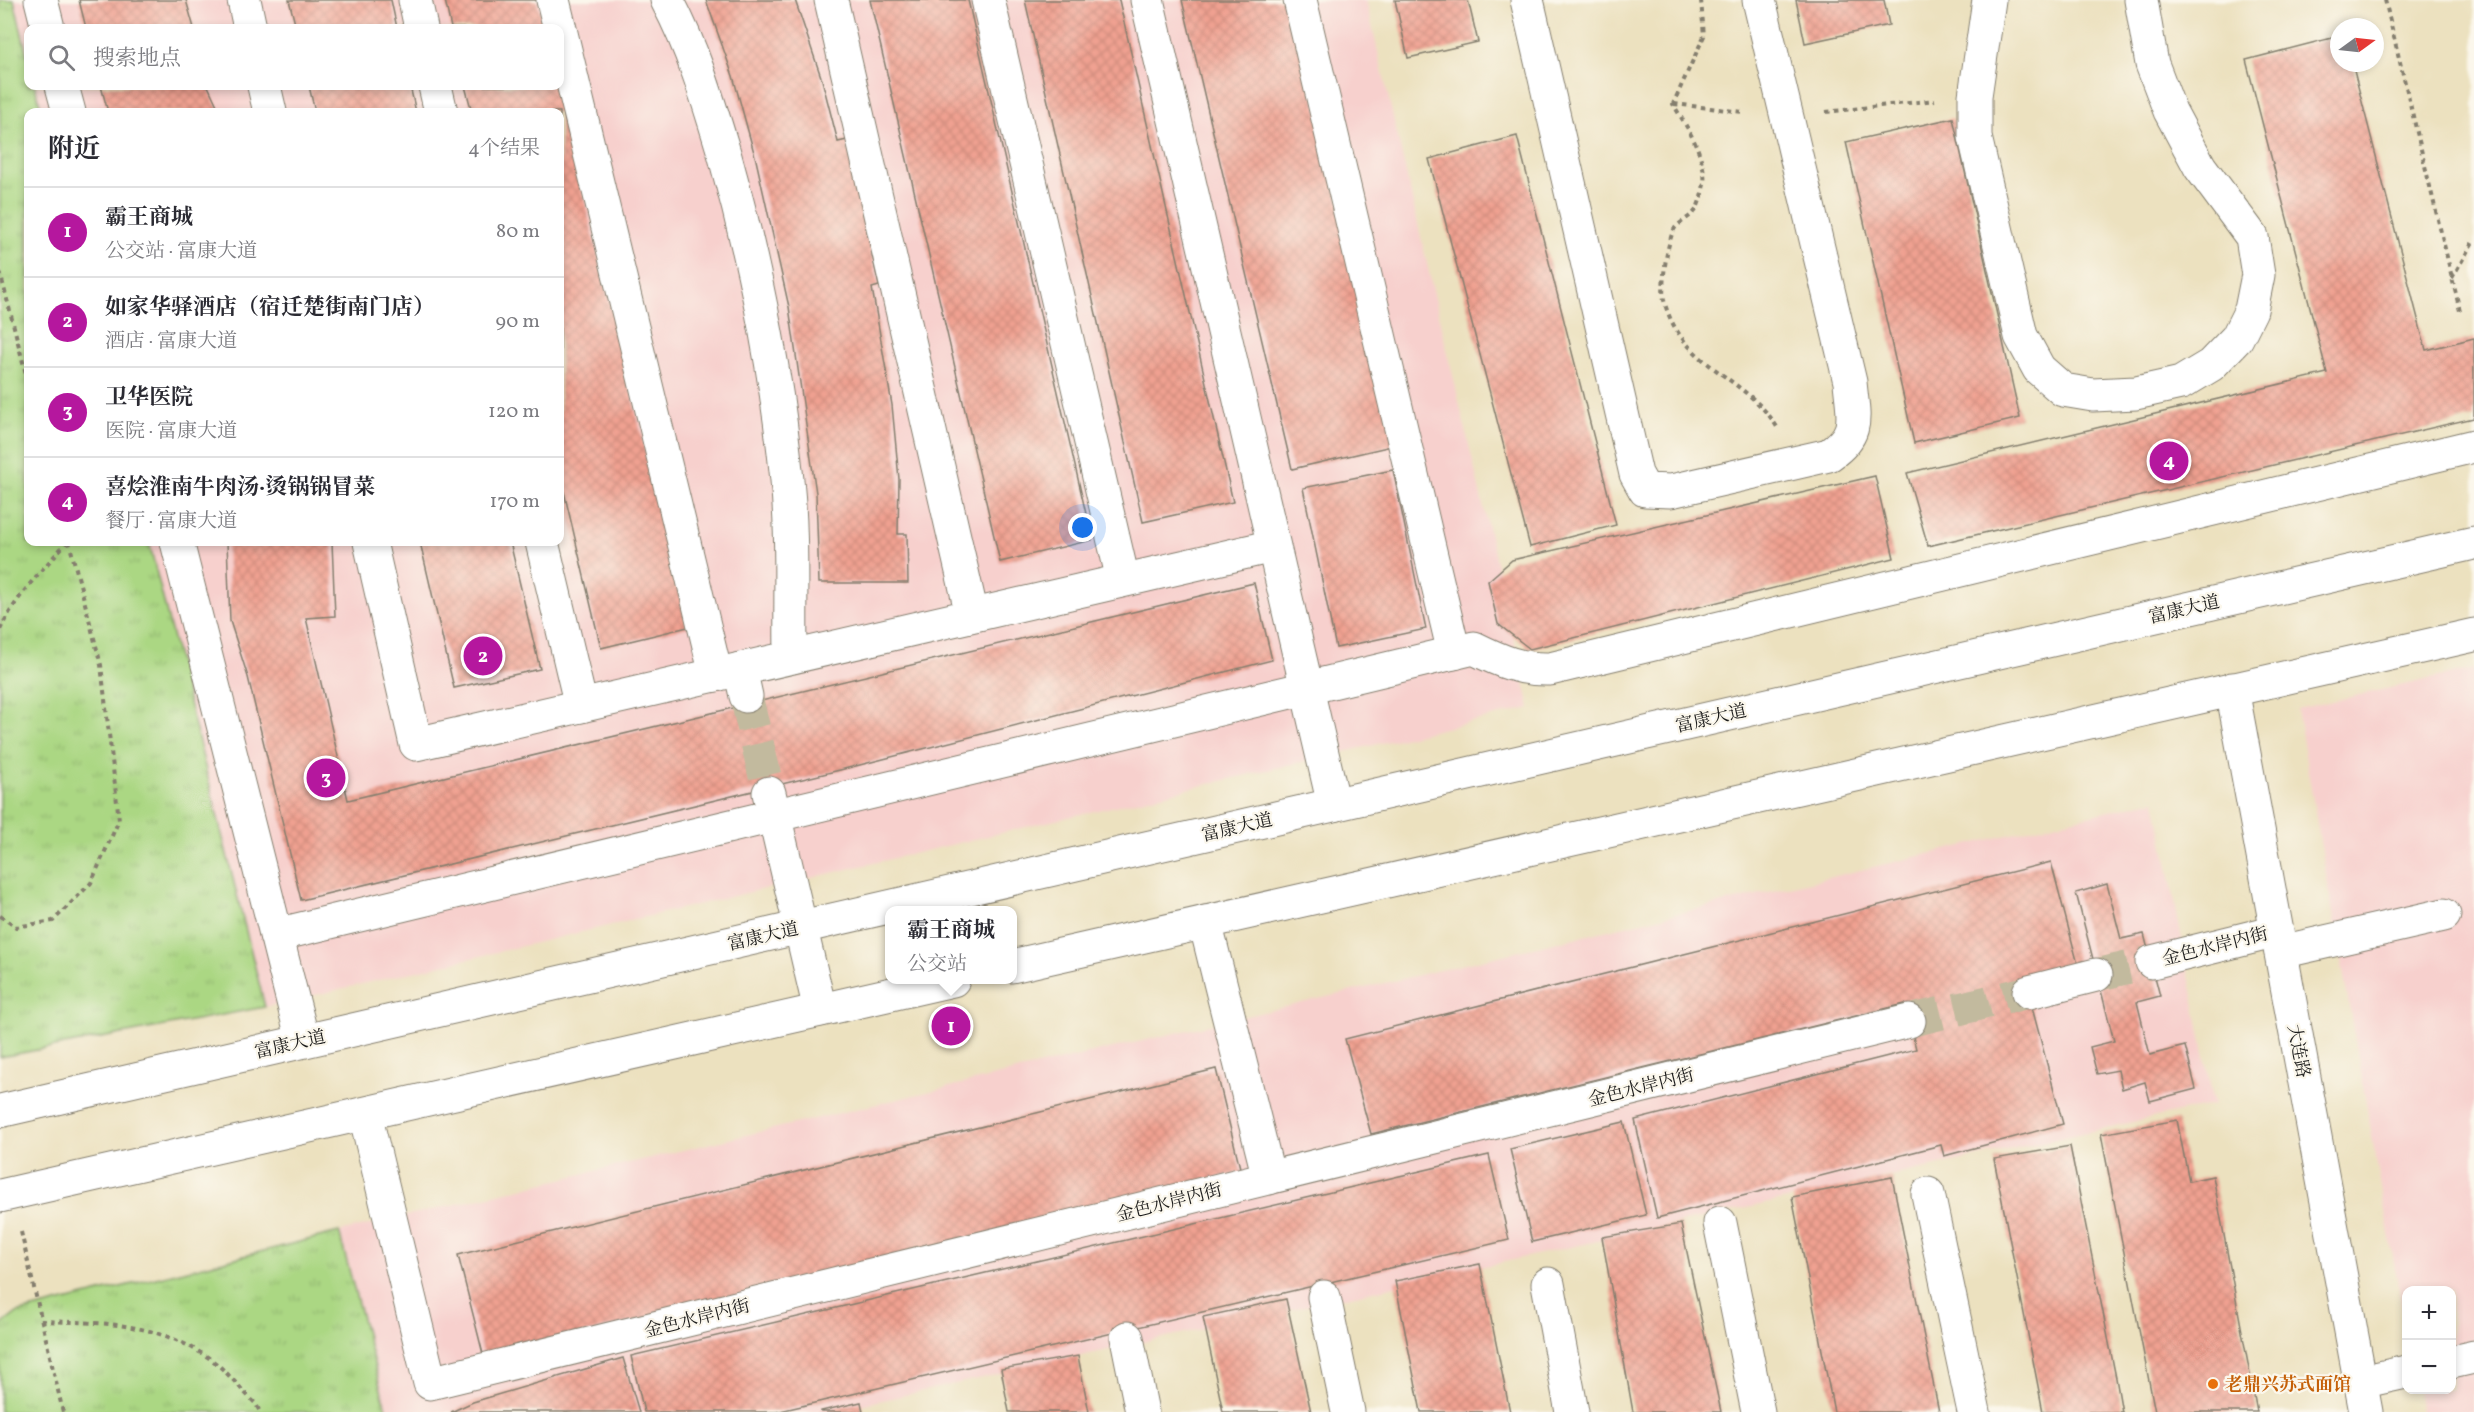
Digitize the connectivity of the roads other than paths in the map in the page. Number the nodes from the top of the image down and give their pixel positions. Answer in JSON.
{"nodes":[{"id":1,"x":41,"y":0,"type":"edge"},
{"id":2,"x":244,"y":0,"type":"edge"},
{"id":3,"x":415,"y":0,"type":"edge"},
{"id":4,"x":553,"y":0,"type":"edge"},
{"id":5,"x":667,"y":0,"type":"edge"},
{"id":6,"x":831,"y":0,"type":"edge"},
{"id":7,"x":988,"y":0,"type":"edge"},
{"id":8,"x":1147,"y":0,"type":"edge"},
{"id":9,"x":1300,"y":0,"type":"edge"},
{"id":10,"x":1527,"y":0,"type":"edge"},
{"id":11,"x":1759,"y":0,"type":"edge"},
{"id":12,"x":1989,"y":0,"type":"edge"},
{"id":13,"x":2141,"y":0,"type":"edge"},
{"id":14,"x":47,"y":24,"type":"edge"},
{"id":15,"x":249,"y":24,"type":"edge"},
{"id":16,"x":420,"y":24,"type":"edge"},
{"id":17,"x":559,"y":24,"type":"edge"},
{"id":18,"x":564,"y":41,"type":"edge"},
{"id":19,"x":63,"y":90,"type":"edge"},
{"id":20,"x":265,"y":90,"type":"edge"},
{"id":21,"x":436,"y":90,"type":"edge"},
{"id":22,"x":68,"y":108,"type":"edge"},
{"id":23,"x":269,"y":108,"type":"edge"},
{"id":24,"x":440,"y":108,"type":"edge"},
{"id":25,"x":2474,"y":446,"type":"edge"},
{"id":26,"x":2474,"y":543,"type":"edge"},
{"id":27,"x":178,"y":546,"type":"edge"},
{"id":28,"x":371,"y":546,"type":"edge"},
{"id":29,"x":543,"y":546,"type":"edge"},
{"id":30,"x":1273,"y":546,"type":"junction"},
{"id":31,"x":1123,"y":580,"type":"junction"},
{"id":32,"x":972,"y":615,"type":"junction"},
{"id":33,"x":2474,"y":635,"type":"edge"},
{"id":34,"x":1454,"y":653,"type":"junction"},
{"id":35,"x":791,"y":657,"type":"junction"},
{"id":36,"x":734,"y":680,"type":"junction"},
{"id":37,"x":1306,"y":689,"type":"junction"},
{"id":38,"x":2232,"y":689,"type":"junction"},
{"id":39,"x":581,"y":706,"type":"junction"},
{"id":40,"x":772,"y":804,"type":"junction"},
{"id":41,"x":1334,"y":805,"type":"junction"},
{"id":42,"x":896,"y":906,"type":"edge"},
{"id":43,"x":885,"y":909,"type":"edge"},
{"id":44,"x":2444,"y":915,"type":"dead end"},
{"id":45,"x":1205,"y":922,"type":"junction"},
{"id":46,"x":801,"y":928,"type":"junction"},
{"id":47,"x":276,"y":935,"type":"junction"},
{"id":48,"x":2279,"y":942,"type":"junction"},
{"id":49,"x":2152,"y":962,"type":"tunnel mouth"},
{"id":50,"x":1017,"y":965,"type":"edge"},
{"id":51,"x":2096,"y":975,"type":"tunnel mouth"},
{"id":52,"x":935,"y":984,"type":"edge"},
{"id":53,"x":2029,"y":992,"type":"tunnel mouth"},
{"id":54,"x":820,"y":1010,"type":"junction"},
{"id":55,"x":1909,"y":1021,"type":"tunnel mouth"},
{"id":56,"x":303,"y":1041,"type":"junction"},
{"id":57,"x":0,"y":1111,"type":"edge"},
{"id":58,"x":364,"y":1114,"type":"junction"},
{"id":59,"x":1269,"y":1178,"type":"junction"},
{"id":60,"x":1928,"y":1194,"type":"dead end"},
{"id":61,"x":6,"y":1195,"type":"edge"},
{"id":62,"x":1720,"y":1223,"type":"dead end"},
{"id":63,"x":1548,"y":1284,"type":"dead end"},
{"id":64,"x":1324,"y":1297,"type":"dead end"},
{"id":65,"x":1127,"y":1338,"type":"dead end"},
{"id":66,"x":2474,"y":1357,"type":"edge"},
{"id":67,"x":2456,"y":1361,"type":"edge"},
{"id":68,"x":2402,"y":1374,"type":"edge"},
{"id":69,"x":2363,"y":1397,"type":"edge"},
{"id":70,"x":1142,"y":1412,"type":"edge"},
{"id":71,"x":1348,"y":1412,"type":"edge"},
{"id":72,"x":1572,"y":1412,"type":"edge"},
{"id":73,"x":1758,"y":1412,"type":"edge"},
{"id":74,"x":1974,"y":1412,"type":"edge"}],
"edges":[{"from":1,"to":14,"type":"street"},
{"from":2,"to":15,"type":"street"},
{"from":3,"to":16,"type":"street"},
{"from":4,"to":17,"type":"street"},
{"from":5,"to":35,"type":"street"},
{"from":6,"to":32,"type":"street"},
{"from":7,"to":31,"type":"street"},
{"from":8,"to":30,"type":"street"},
{"from":9,"to":34,"type":"street"},
{"from":10,"to":11,"type":"street"},
{"from":12,"to":13,"type":"street"},
{"from":18,"to":36,"type":"street"},
{"from":19,"to":22,"type":"street"},
{"from":20,"to":23,"type":"street"},
{"from":21,"to":24,"type":"street"},
{"from":25,"to":34,"type":"street"},
{"from":26,"to":41,"type":"street","name":"富康大道"},
{"from":27,"to":47,"type":"street"},
{"from":28,"to":39,"type":"street"},
{"from":29,"to":39,"type":"street"},
{"from":30,"to":31,"type":"street"},
{"from":30,"to":37,"type":"street"},
{"from":31,"to":32,"type":"street"},
{"from":32,"to":35,"type":"street"},
{"from":33,"to":38,"type":"street"},
{"from":34,"to":37,"type":"street"},
{"from":35,"to":36,"type":"street"},
{"from":36,"to":39,"type":"street"},
{"from":37,"to":40,"type":"street"},
{"from":37,"to":41,"type":"street"},
{"from":38,"to":45,"type":"street"},
{"from":38,"to":48,"type":"street","name":"大连路"},
{"from":40,"to":46,"type":"street"},
{"from":40,"to":47,"type":"street"},
{"from":41,"to":42,"type":"street","name":"富康大道"},
{"from":43,"to":46,"type":"street","name":"富康大道"},
{"from":44,"to":48,"type":"street","name":"金色水岸内街"},
{"from":45,"to":50,"type":"street"},
{"from":45,"to":59,"type":"street"},
{"from":46,"to":54,"type":"street"},
{"from":46,"to":56,"type":"street","name":"富康大道"},
{"from":47,"to":56,"type":"street"},
{"from":48,"to":49,"type":"street","name":"金色水岸内街"},
{"from":48,"to":69,"type":"street","name":"大连路"},
{"from":51,"to":53,"type":"street"},
{"from":52,"to":54,"type":"street"},
{"from":54,"to":58,"type":"street"},
{"from":55,"to":59,"type":"street","name":"金色水岸内街"},
{"from":56,"to":57,"type":"street","name":"富康大道"},
{"from":58,"to":59,"type":"street","name":"金色水岸内街"},
{"from":58,"to":61,"type":"street"},
{"from":60,"to":74,"type":"street"},
{"from":62,"to":73,"type":"street"},
{"from":63,"to":72,"type":"street"},
{"from":64,"to":71,"type":"street"},
{"from":65,"to":70,"type":"street"},
{"from":66,"to":67,"type":"street"},
{"from":68,"to":69,"type":"street"}]}
